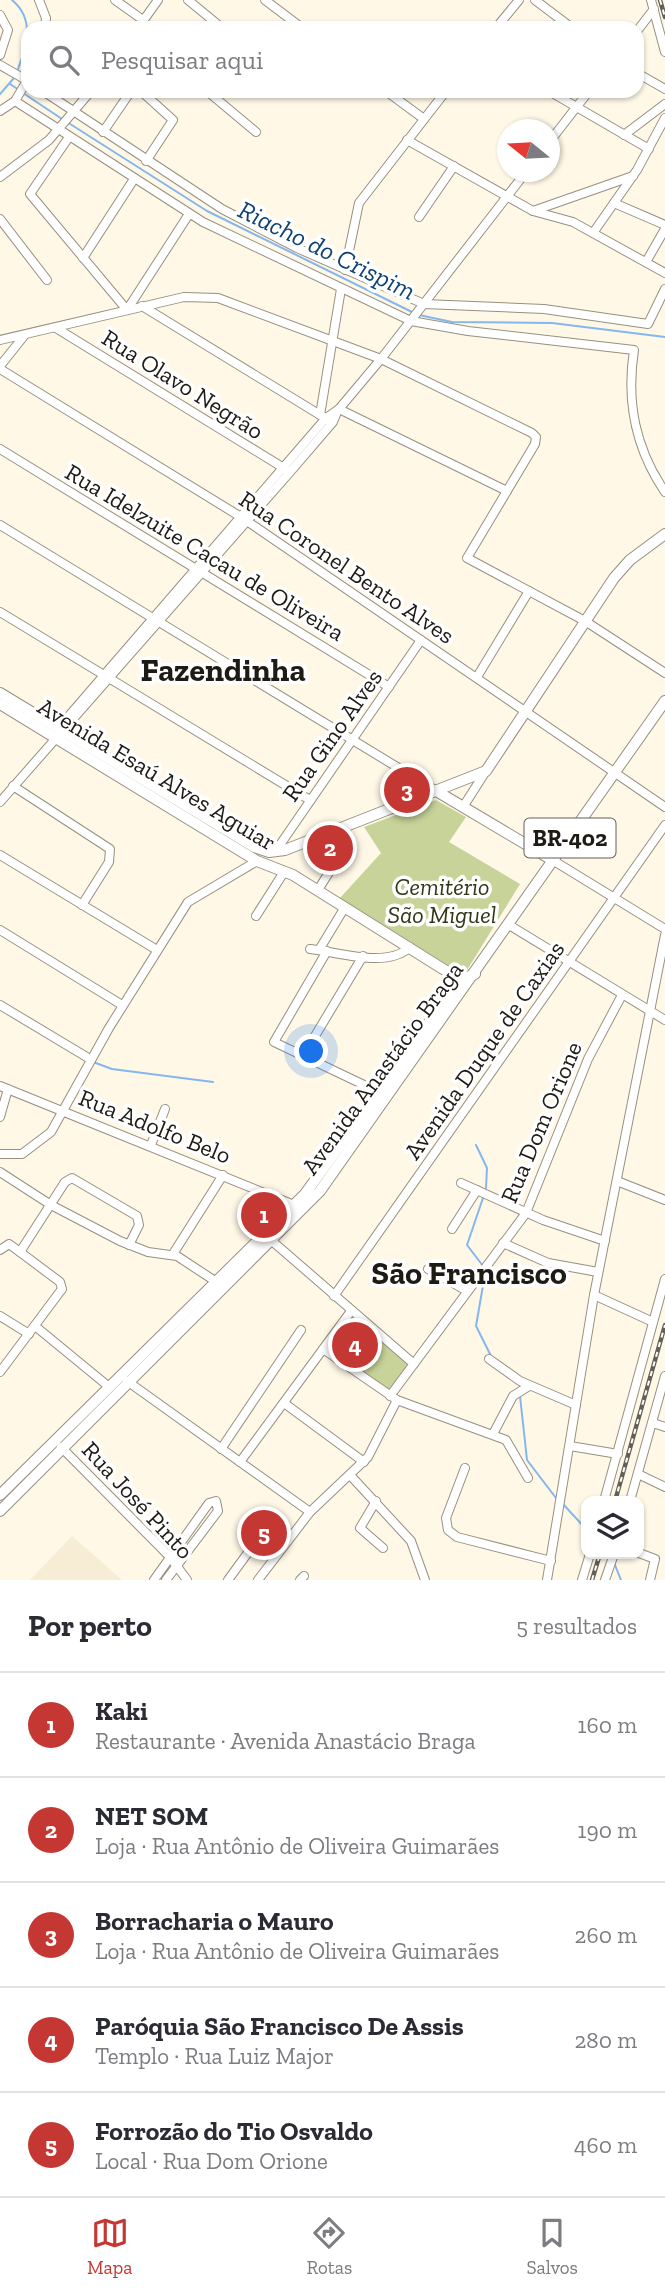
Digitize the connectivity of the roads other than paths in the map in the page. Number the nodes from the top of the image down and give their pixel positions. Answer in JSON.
{"nodes":[{"id":1,"x":39,"y":0,"type":"edge"},
{"id":2,"x":115,"y":0,"type":"edge"},
{"id":3,"x":158,"y":0,"type":"edge"},
{"id":4,"x":188,"y":0,"type":"edge"},
{"id":5,"x":265,"y":0,"type":"edge"},
{"id":6,"x":519,"y":0,"type":"edge"},
{"id":7,"x":535,"y":0,"type":"edge"},
{"id":8,"x":651,"y":0,"type":"edge"},
{"id":9,"x":654,"y":9,"type":"junction"},
{"id":10,"x":0,"y":15,"type":"edge"},
{"id":11,"x":46,"y":21,"type":"edge"},
{"id":12,"x":138,"y":21,"type":"edge"},
{"id":13,"x":143,"y":21,"type":"edge"},
{"id":14,"x":214,"y":21,"type":"edge"},
{"id":15,"x":293,"y":21,"type":"edge"},
{"id":16,"x":502,"y":21,"type":"edge"},
{"id":17,"x":563,"y":21,"type":"edge"},
{"id":18,"x":644,"y":22,"type":"edge"},
{"id":19,"x":665,"y":52,"type":"edge"},
{"id":20,"x":0,"y":55,"type":"edge"},
{"id":21,"x":0,"y":65,"type":"edge"},
{"id":22,"x":644,"y":77,"type":"edge"},
{"id":23,"x":21,"y":85,"type":"edge"},
{"id":24,"x":21,"y":89,"type":"edge"},
{"id":25,"x":665,"y":89,"type":"edge"},
{"id":26,"x":32,"y":98,"type":"edge"},
{"id":27,"x":54,"y":98,"type":"edge"},
{"id":28,"x":86,"y":98,"type":"edge"},
{"id":29,"x":126,"y":98,"type":"edge"},
{"id":30,"x":149,"y":98,"type":"edge"},
{"id":31,"x":215,"y":98,"type":"edge"},
{"id":32,"x":395,"y":98,"type":"edge"},
{"id":33,"x":441,"y":98,"type":"edge"},
{"id":34,"x":561,"y":98,"type":"edge"},
{"id":35,"x":584,"y":98,"type":"edge"},
{"id":36,"x":665,"y":104,"type":"edge"},
{"id":37,"x":577,"y":107,"type":"junction"},
{"id":38,"x":0,"y":111,"type":"edge"},
{"id":39,"x":75,"y":112,"type":"junction"},
{"id":40,"x":665,"y":118,"type":"edge"},
{"id":41,"x":424,"y":120,"type":"junction"},
{"id":42,"x":560,"y":128,"type":"edge"},
{"id":43,"x":59,"y":130,"type":"junction"},
{"id":44,"x":103,"y":132,"type":"junction"},
{"id":45,"x":256,"y":132,"type":"dead end"},
{"id":46,"x":624,"y":135,"type":"junction"},
{"id":47,"x":69,"y":137,"type":"junction"},
{"id":48,"x":407,"y":140,"type":"junction"},
{"id":49,"x":649,"y":149,"type":"junction"},
{"id":50,"x":146,"y":161,"type":"junction"},
{"id":51,"x":454,"y":166,"type":"junction"},
{"id":52,"x":634,"y":176,"type":"junction"},
{"id":53,"x":0,"y":177,"type":"edge"},
{"id":54,"x":134,"y":179,"type":"junction"},
{"id":55,"x":518,"y":182,"type":"edge"},
{"id":56,"x":507,"y":195,"type":"junction"},
{"id":57,"x":614,"y":203,"type":"junction"},
{"id":58,"x":533,"y":211,"type":"junction"},
{"id":59,"x":189,"y":214,"type":"junction"},
{"id":60,"x":419,"y":217,"type":"dead end"},
{"id":61,"x":0,"y":219,"type":"edge"},
{"id":62,"x":665,"y":227,"type":"edge"},
{"id":63,"x":593,"y":233,"type":"junction"},
{"id":64,"x":83,"y":258,"type":"junction"},
{"id":65,"x":646,"y":262,"type":"junction"},
{"id":66,"x":345,"y":270,"type":"junction"},
{"id":67,"x":665,"y":273,"type":"edge"},
{"id":68,"x":47,"y":280,"type":"dead end"},
{"id":69,"x":341,"y":289,"type":"junction"},
{"id":70,"x":665,"y":289,"type":"edge"},
{"id":71,"x":424,"y":304,"type":"junction"},
{"id":72,"x":142,"y":306,"type":"junction"},
{"id":73,"x":127,"y":310,"type":"junction"},
{"id":74,"x":411,"y":321,"type":"junction"},
{"id":75,"x":55,"y":328,"type":"junction"},
{"id":76,"x":25,"y":335,"type":"junction"},
{"id":77,"x":0,"y":340,"type":"edge"},
{"id":78,"x":333,"y":341,"type":"junction"},
{"id":79,"x":381,"y":359,"type":"junction"},
{"id":80,"x":0,"y":368,"type":"edge"},
{"id":81,"x":339,"y":409,"type":"junction"},
{"id":82,"x":326,"y":418,"type":"junction"},
{"id":83,"x":0,"y":449,"type":"edge"},
{"id":84,"x":287,"y":470,"type":"junction"},
{"id":85,"x":507,"y":491,"type":"junction"},
{"id":86,"x":665,"y":492,"type":"edge"},
{"id":87,"x":244,"y":520,"type":"junction"},
{"id":88,"x":0,"y":525,"type":"edge"},
{"id":89,"x":665,"y":534,"type":"edge"},
{"id":90,"x":200,"y":571,"type":"junction"},
{"id":91,"x":529,"y":591,"type":"junction"},
{"id":92,"x":0,"y":612,"type":"edge"},
{"id":93,"x":157,"y":620,"type":"junction"},
{"id":94,"x":585,"y":621,"type":"junction"},
{"id":95,"x":421,"y":640,"type":"junction"},
{"id":96,"x":665,"y":673,"type":"edge"},
{"id":97,"x":107,"y":677,"type":"junction"},
{"id":98,"x":477,"y":677,"type":"junction"},
{"id":99,"x":389,"y":687,"type":"junction"},
{"id":100,"x":0,"y":693,"type":"edge"},
{"id":101,"x":665,"y":701,"type":"edge"},
{"id":102,"x":0,"y":704,"type":"edge"},
{"id":103,"x":526,"y":711,"type":"junction"},
{"id":104,"x":58,"y":734,"type":"junction"},
{"id":105,"x":352,"y":740,"type":"junction"},
{"id":106,"x":486,"y":771,"type":"junction"},
{"id":107,"x":615,"y":773,"type":"junction"},
{"id":108,"x":13,"y":786,"type":"junction"},
{"id":109,"x":438,"y":792,"type":"junction"},
{"id":110,"x":159,"y":795,"type":"junction"},
{"id":111,"x":310,"y":800,"type":"junction"},
{"id":112,"x":0,"y":802,"type":"edge"},
{"id":113,"x":463,"y":807,"type":"junction"},
{"id":114,"x":665,"y":807,"type":"edge"},
{"id":115,"x":665,"y":825,"type":"edge"},
{"id":116,"x":348,"y":842,"type":"dead end"},
{"id":117,"x":294,"y":848,"type":"junction"},
{"id":118,"x":275,"y":852,"type":"junction"},
{"id":119,"x":0,"y":855,"type":"edge"},
{"id":120,"x":257,"y":861,"type":"junction"},
{"id":121,"x":554,"y":861,"type":"junction"},
{"id":122,"x":288,"y":873,"type":"junction"},
{"id":123,"x":318,"y":890,"type":"junction"},
{"id":124,"x":615,"y":898,"type":"junction"},
{"id":125,"x":82,"y":905,"type":"junction"},
{"id":126,"x":345,"y":907,"type":"junction"},
{"id":127,"x":256,"y":916,"type":"dead end"},
{"id":128,"x":509,"y":925,"type":"junction"},
{"id":129,"x":665,"y":929,"type":"edge"},
{"id":130,"x":0,"y":930,"type":"edge"},
{"id":131,"x":665,"y":935,"type":"edge"},
{"id":132,"x":410,"y":947,"type":"junction"},
{"id":133,"x":157,"y":950,"type":"junction"},
{"id":134,"x":319,"y":950,"type":"junction"},
{"id":135,"x":363,"y":956,"type":"junction"},
{"id":136,"x":569,"y":962,"type":"junction"},
{"id":137,"x":451,"y":974,"type":"junction"},
{"id":138,"x":475,"y":974,"type":"junction"},
{"id":139,"x":622,"y":995,"type":"junction"},
{"id":140,"x":0,"y":1005,"type":"edge"},
{"id":141,"x":122,"y":1005,"type":"junction"},
{"id":142,"x":650,"y":1011,"type":"junction"},
{"id":143,"x":665,"y":1020,"type":"edge"},
{"id":144,"x":303,"y":1056,"type":"junction"},
{"id":145,"x":90,"y":1059,"type":"junction"},
{"id":146,"x":4,"y":1087,"type":"edge"},
{"id":147,"x":384,"y":1095,"type":"junction"},
{"id":148,"x":165,"y":1109,"type":"dead end"},
{"id":149,"x":65,"y":1110,"type":"junction"},
{"id":150,"x":0,"y":1117,"type":"edge"},
{"id":151,"x":151,"y":1145,"type":"junction"},
{"id":152,"x":0,"y":1154,"type":"edge"},
{"id":153,"x":339,"y":1158,"type":"junction"},
{"id":154,"x":0,"y":1172,"type":"edge"},
{"id":155,"x":223,"y":1175,"type":"junction"},
{"id":156,"x":617,"y":1181,"type":"junction"},
{"id":157,"x":461,"y":1183,"type":"dead end"},
{"id":158,"x":477,"y":1190,"type":"junction"},
{"id":159,"x":665,"y":1200,"type":"edge"},
{"id":160,"x":51,"y":1205,"type":"junction"},
{"id":161,"x":294,"y":1205,"type":"junction"},
{"id":162,"x":526,"y":1213,"type":"junction"},
{"id":163,"x":452,"y":1229,"type":"dead end"},
{"id":164,"x":272,"y":1241,"type":"junction"},
{"id":165,"x":605,"y":1241,"type":"junction"},
{"id":166,"x":503,"y":1243,"type":"junction"},
{"id":167,"x":129,"y":1245,"type":"junction"},
{"id":168,"x":0,"y":1250,"type":"edge"},
{"id":169,"x":20,"y":1252,"type":"junction"},
{"id":170,"x":173,"y":1254,"type":"junction"},
{"id":171,"x":428,"y":1269,"type":"dead end"},
{"id":172,"x":598,"y":1272,"type":"junction"},
{"id":173,"x":665,"y":1279,"type":"edge"},
{"id":174,"x":215,"y":1282,"type":"junction"},
{"id":175,"x":467,"y":1291,"type":"junction"},
{"id":176,"x":594,"y":1295,"type":"junction"},
{"id":177,"x":334,"y":1296,"type":"junction"},
{"id":178,"x":351,"y":1311,"type":"junction"},
{"id":179,"x":0,"y":1316,"type":"edge"},
{"id":180,"x":653,"y":1322,"type":"junction"},
{"id":181,"x":35,"y":1326,"type":"junction"},
{"id":182,"x":301,"y":1330,"type":"dead end"},
{"id":183,"x":29,"y":1334,"type":"junction"},
{"id":184,"x":323,"y":1349,"type":"junction"},
{"id":185,"x":489,"y":1359,"type":"dead end"},
{"id":186,"x":414,"y":1364,"type":"junction"},
{"id":187,"x":0,"y":1372,"type":"edge"},
{"id":188,"x":665,"y":1376,"type":"edge"},
{"id":189,"x":127,"y":1381,"type":"junction"},
{"id":190,"x":108,"y":1386,"type":"junction"},
{"id":191,"x":529,"y":1386,"type":"junction"},
{"id":192,"x":393,"y":1398,"type":"junction"},
{"id":193,"x":284,"y":1403,"type":"junction"},
{"id":194,"x":576,"y":1405,"type":"junction"},
{"id":195,"x":653,"y":1423,"type":"junction"},
{"id":196,"x":665,"y":1427,"type":"edge"},
{"id":197,"x":493,"y":1434,"type":"junction"},
{"id":198,"x":570,"y":1446,"type":"junction"},
{"id":199,"x":61,"y":1447,"type":"junction"},
{"id":200,"x":221,"y":1449,"type":"junction"},
{"id":201,"x":618,"y":1454,"type":"junction"},
{"id":202,"x":240,"y":1462,"type":"junction"},
{"id":203,"x":364,"y":1462,"type":"junction"},
{"id":204,"x":465,"y":1468,"type":"dead end"},
{"id":205,"x":638,"y":1474,"type":"junction"},
{"id":206,"x":350,"y":1475,"type":"junction"},
{"id":207,"x":528,"y":1479,"type":"dead end"},
{"id":208,"x":665,"y":1487,"type":"edge"},
{"id":209,"x":0,"y":1494,"type":"edge"},
{"id":210,"x":605,"y":1496,"type":"edge"},
{"id":211,"x":631,"y":1496,"type":"edge"},
{"id":212,"x":376,"y":1501,"type":"junction"},
{"id":213,"x":0,"y":1511,"type":"edge"},
{"id":214,"x":310,"y":1512,"type":"junction"},
{"id":215,"x":383,"y":1548,"type":"dead end"},
{"id":216,"x":247,"y":1554,"type":"dead end"},
{"id":217,"x":644,"y":1555,"type":"edge"},
{"id":218,"x":170,"y":1557,"type":"junction"},
{"id":219,"x":588,"y":1559,"type":"edge"},
{"id":220,"x":612,"y":1559,"type":"edge"},
{"id":221,"x":551,"y":1561,"type":"junction"},
{"id":222,"x":176,"y":1568,"type":"junction"},
{"id":223,"x":154,"y":1580,"type":"edge"},
{"id":224,"x":166,"y":1580,"type":"edge"},
{"id":225,"x":187,"y":1580,"type":"edge"},
{"id":226,"x":228,"y":1580,"type":"edge"},
{"id":227,"x":258,"y":1580,"type":"edge"},
{"id":228,"x":424,"y":1580,"type":"edge"},
{"id":229,"x":547,"y":1580,"type":"edge"},
{"id":230,"x":582,"y":1580,"type":"edge"},
{"id":231,"x":606,"y":1580,"type":"edge"},
{"id":232,"x":650,"y":1580,"type":"edge"}],
"edges":[{"from":1,"to":11,"type":"street"},
{"from":2,"to":12,"type":"street"},
{"from":3,"to":13,"type":"street"},
{"from":4,"to":14,"type":"street"},
{"from":5,"to":15,"type":"street"},
{"from":6,"to":16,"type":"street"},
{"from":7,"to":17,"type":"street"},
{"from":8,"to":9,"type":"street"},
{"from":9,"to":18,"type":"street"},
{"from":9,"to":19,"type":"street"},
{"from":10,"to":20,"type":"street"},
{"from":21,"to":23,"type":"street"},
{"from":22,"to":25,"type":"street"},
{"from":24,"to":38,"type":"street"},
{"from":26,"to":43,"type":"street"},
{"from":27,"to":39,"type":"street"},
{"from":28,"to":39,"type":"street"},
{"from":29,"to":44,"type":"street"},
{"from":30,"to":50,"type":"street"},
{"from":31,"to":45,"type":"street"},
{"from":32,"to":41,"type":"street"},
{"from":33,"to":41,"type":"street"},
{"from":34,"to":37,"type":"street"},
{"from":35,"to":37,"type":"street"},
{"from":36,"to":46,"type":"street"},
{"from":37,"to":42,"type":"street"},
{"from":37,"to":46,"type":"street"},
{"from":39,"to":43,"type":"street"},
{"from":39,"to":44,"type":"street"},
{"from":40,"to":49,"type":"street"},
{"from":41,"to":48,"type":"street"},
{"from":43,"to":47,"type":"street"},
{"from":43,"to":53,"type":"street"},
{"from":44,"to":50,"type":"street"},
{"from":46,"to":49,"type":"street"},
{"from":47,"to":54,"type":"street"},
{"from":47,"to":64,"type":"street"},
{"from":48,"to":51,"type":"street"},
{"from":48,"to":66,"type":"street"},
{"from":49,"to":52,"type":"street"},
{"from":50,"to":66,"type":"street"},
{"from":51,"to":56,"type":"street"},
{"from":51,"to":60,"type":"street"},
{"from":52,"to":57,"type":"street"},
{"from":52,"to":58,"type":"street"},
{"from":54,"to":59,"type":"street"},
{"from":54,"to":64,"type":"street"},
{"from":55,"to":56,"type":"street"},
{"from":56,"to":58,"type":"street"},
{"from":56,"to":71,"type":"street"},
{"from":57,"to":62,"type":"street"},
{"from":57,"to":63,"type":"street"},
{"from":58,"to":63,"type":"street"},
{"from":59,"to":69,"type":"street"},
{"from":59,"to":73,"type":"street"},
{"from":61,"to":68,"type":"street"},
{"from":62,"to":65,"type":"street"},
{"from":63,"to":65,"type":"street"},
{"from":64,"to":73,"type":"street"},
{"from":65,"to":67,"type":"street"},
{"from":66,"to":71,"type":"street"},
{"from":69,"to":74,"type":"street"},
{"from":69,"to":78,"type":"street"},
{"from":70,"to":71,"type":"street"},
{"from":71,"to":74,"type":"street"},
{"from":72,"to":73,"type":"street"},
{"from":72,"to":78,"type":"street"},
{"from":72,"to":82,"type":"street"},
{"from":73,"to":75,"type":"street"},
{"from":74,"to":79,"type":"street"},
{"from":74,"to":86,"type":"street"},
{"from":75,"to":76,"type":"street"},
{"from":75,"to":84,"type":"street","name":"Rua Olavo Negrão"},
{"from":76,"to":77,"type":"street"},
{"from":76,"to":80,"type":"street"},
{"from":78,"to":79,"type":"street"},
{"from":78,"to":82,"type":"street"},
{"from":79,"to":81,"type":"street"},
{"from":79,"to":85,"type":"street"},
{"from":80,"to":87,"type":"street","name":"Rua Coronel Bento Alves"},
{"from":81,"to":82,"type":"street"},
{"from":81,"to":85,"type":"street"},
{"from":82,"to":84,"type":"street"},
{"from":83,"to":90,"type":"street","name":"Rua Idelzuite Cacau de Oliveira"},
{"from":84,"to":87,"type":"street"},
{"from":85,"to":91,"type":"street"},
{"from":87,"to":90,"type":"street"},
{"from":87,"to":95,"type":"street","name":"Rua Coronel Bento Alves"},
{"from":88,"to":93,"type":"street"},
{"from":89,"to":94,"type":"main road"},
{"from":90,"to":93,"type":"street"},
{"from":90,"to":99,"type":"street","name":"Rua Idelzuite Cacau de Oliveira"},
{"from":91,"to":94,"type":"street"},
{"from":91,"to":98,"type":"street"},
{"from":92,"to":97,"type":"street"},
{"from":93,"to":97,"type":"street"},
{"from":93,"to":105,"type":"street"},
{"from":94,"to":96,"type":"street"},
{"from":94,"to":103,"type":"main road"},
{"from":95,"to":98,"type":"street","name":"Rua Coronel Bento Alves"},
{"from":95,"to":99,"type":"street","name":"Rua Gino Alves"},
{"from":97,"to":104,"type":"street"},
{"from":97,"to":111,"type":"street"},
{"from":98,"to":103,"type":"street","name":"Rua Coronel Bento Alves"},
{"from":99,"to":105,"type":"street","name":"Rua Gino Alves"},
{"from":100,"to":104,"type":"main road","name":"Avenida Esaú Alves Aguiar"},
{"from":101,"to":107,"type":"main road","name":"Avenida Anastácio Braga","number":"BR-402"},
{"from":102,"to":104,"type":"main road","name":"Avenida Esaú Alves Aguiar"},
{"from":103,"to":106,"type":"main road"},
{"from":103,"to":107,"type":"street","name":"Rua Coronel Bento Alves"},
{"from":104,"to":108,"type":"street"},
{"from":104,"to":110,"type":"main road","name":"Avenida Esaú Alves Aguiar"},
{"from":105,"to":109,"type":"street"},
{"from":105,"to":111,"type":"street","name":"Rua Gino Alves"},
{"from":106,"to":109,"type":"main road","name":"Avenida Esaú Alves Aguiar"},
{"from":106,"to":113,"type":"street"},
{"from":107,"to":114,"type":"street","name":"Rua Coronel Bento Alves"},
{"from":107,"to":121,"type":"main road","name":"Avenida Anastácio Braga","number":"BR-402"},
{"from":108,"to":112,"type":"street"},
{"from":108,"to":125,"type":"street"},
{"from":109,"to":113,"type":"main road"},
{"from":109,"to":117,"type":"main road","name":"Avenida Esaú Alves Aguiar"},
{"from":110,"to":118,"type":"main road","name":"Avenida Esaú Alves Aguiar"},
{"from":110,"to":120,"type":"main road","name":"Avenida Esaú Alves Aguiar"},
{"from":111,"to":118,"type":"street","name":"Rua Gino Alves"},
{"from":113,"to":121,"type":"main road"},
{"from":115,"to":124,"type":"street","name":"Avenida Duque de Caxias"},
{"from":116,"to":123,"type":"street"},
{"from":117,"to":118,"type":"main road","name":"Avenida Esaú Alves Aguiar"},
{"from":117,"to":122,"type":"main road"},
{"from":118,"to":120,"type":"main road"},
{"from":119,"to":125,"type":"street"},
{"from":120,"to":122,"type":"main road","name":"Avenida Esaú Alves Aguiar"},
{"from":120,"to":133,"type":"street"},
{"from":121,"to":124,"type":"street"},
{"from":121,"to":128,"type":"main road","name":"Avenida Anastácio Braga","number":"BR-402"},
{"from":122,"to":123,"type":"main road","name":"Avenida Esaú Alves Aguiar"},
{"from":122,"to":127,"type":"street"},
{"from":123,"to":126,"type":"main road","name":"Avenida Esaú Alves Aguiar"},
{"from":124,"to":129,"type":"street"},
{"from":124,"to":136,"type":"street","name":"Avenida Duque de Caxias"},
{"from":125,"to":133,"type":"street"},
{"from":126,"to":132,"type":"main road","name":"Avenida Esaú Alves Aguiar"},
{"from":126,"to":134,"type":"street"},
{"from":128,"to":136,"type":"street"},
{"from":128,"to":138,"type":"main road","name":"Avenida Anastácio Braga","number":"BR-402"},
{"from":130,"to":141,"type":"street"},
{"from":131,"to":142,"type":"street"},
{"from":132,"to":135,"type":"street"},
{"from":132,"to":137,"type":"main road","name":"Avenida Esaú Alves Aguiar"},
{"from":133,"to":141,"type":"street"},
{"from":134,"to":135,"type":"street"},
{"from":134,"to":144,"type":"street"},
{"from":135,"to":144,"type":"street"},
{"from":136,"to":139,"type":"street"},
{"from":136,"to":177,"type":"street","name":"Avenida Duque de Caxias"},
{"from":137,"to":138,"type":"main road"},
{"from":137,"to":147,"type":"main road","name":"Avenida Anastácio Braga","number":"BR-402"},
{"from":138,"to":147,"type":"main road","name":"Avenida Anastácio Braga","number":"BR-402"},
{"from":139,"to":142,"type":"street"},
{"from":139,"to":162,"type":"street","name":"Rua Dom Orione"},
{"from":140,"to":145,"type":"street"},
{"from":141,"to":145,"type":"street"},
{"from":142,"to":143,"type":"street"},
{"from":142,"to":156,"type":"street"},
{"from":144,"to":147,"type":"street"},
{"from":145,"to":149,"type":"street"},
{"from":146,"to":149,"type":"street","name":"Rua Adolfo Belo"},
{"from":146,"to":150,"type":"street"},
{"from":147,"to":153,"type":"main road","name":"Avenida Anastácio Braga","number":"BR-402"},
{"from":148,"to":151,"type":"street"},
{"from":149,"to":151,"type":"street","name":"Rua Adolfo Belo"},
{"from":149,"to":152,"type":"street"},
{"from":151,"to":155,"type":"street","name":"Rua Adolfo Belo"},
{"from":153,"to":161,"type":"main road","name":"Avenida Anastácio Braga","number":"BR-402"},
{"from":153,"to":164,"type":"main road","name":"Avenida Anastácio Braga","number":"BR-402"},
{"from":154,"to":160,"type":"street"},
{"from":155,"to":161,"type":"street","name":"Rua Adolfo Belo"},
{"from":155,"to":170,"type":"street"},
{"from":156,"to":159,"type":"street"},
{"from":156,"to":165,"type":"street"},
{"from":157,"to":158,"type":"street"},
{"from":158,"to":162,"type":"street"},
{"from":158,"to":163,"type":"street"},
{"from":160,"to":167,"type":"street"},
{"from":160,"to":167,"type":"street"},
{"from":160,"to":169,"type":"street"},
{"from":161,"to":174,"type":"main road","name":"Avenida Anastácio Braga","number":"BR-402"},
{"from":162,"to":165,"type":"street"},
{"from":162,"to":166,"type":"street","name":"Rua Dom Orione"},
{"from":164,"to":177,"type":"street"},
{"from":164,"to":189,"type":"main road","name":"Avenida Anastácio Braga","number":"BR-402"},
{"from":165,"to":172,"type":"street"},
{"from":166,"to":172,"type":"street"},
{"from":166,"to":175,"type":"street","name":"Rua Dom Orione"},
{"from":167,"to":170,"type":"street"},
{"from":168,"to":169,"type":"street"},
{"from":169,"to":181,"type":"street"},
{"from":170,"to":174,"type":"street"},
{"from":171,"to":175,"type":"street"},
{"from":172,"to":176,"type":"street"},
{"from":173,"to":180,"type":"street"},
{"from":174,"to":190,"type":"main road","name":"Avenida Anastácio Braga","number":"BR-402"},
{"from":175,"to":186,"type":"street","name":"Rua Dom Orione"},
{"from":176,"to":180,"type":"street"},
{"from":176,"to":194,"type":"street"},
{"from":177,"to":178,"type":"street"},
{"from":178,"to":184,"type":"street"},
{"from":178,"to":186,"type":"street"},
{"from":179,"to":183,"type":"street"},
{"from":180,"to":201,"type":"street"},
{"from":181,"to":183,"type":"street"},
{"from":181,"to":190,"type":"street"},
{"from":182,"to":200,"type":"street"},
{"from":183,"to":187,"type":"street"},
{"from":184,"to":192,"type":"street"},
{"from":184,"to":193,"type":"street"},
{"from":185,"to":191,"type":"street"},
{"from":186,"to":192,"type":"street","name":"Rua Dom Orione"},
{"from":188,"to":195,"type":"street"},
{"from":189,"to":199,"type":"main road","name":"Avenida Anastácio Braga","number":"BR-402"},
{"from":189,"to":200,"type":"street"},
{"from":190,"to":209,"type":"main road","name":"Avenida Anastácio Braga","number":"BR-402"},
{"from":191,"to":194,"type":"street"},
{"from":191,"to":197,"type":"street"},
{"from":192,"to":197,"type":"street"},
{"from":192,"to":203,"type":"street","name":"Rua Dom Orione"},
{"from":193,"to":202,"type":"street"},
{"from":193,"to":203,"type":"street"},
{"from":194,"to":198,"type":"street"},
{"from":195,"to":196,"type":"street"},
{"from":195,"to":205,"type":"street"},
{"from":197,"to":207,"type":"street"},
{"from":198,"to":201,"type":"street"},
{"from":198,"to":221,"type":"street"},
{"from":199,"to":213,"type":"main road","name":"Avenida Anastácio Braga","number":"BR-402"},
{"from":199,"to":218,"type":"street","name":"Rua José Pinto"},
{"from":200,"to":202,"type":"street"},
{"from":201,"to":210,"type":"street"},
{"from":202,"to":214,"type":"street"},
{"from":203,"to":206,"type":"street","name":"Rua Dom Orione"},
{"from":204,"to":221,"type":"street"},
{"from":205,"to":208,"type":"street"},
{"from":205,"to":211,"type":"street"},
{"from":206,"to":212,"type":"street"},
{"from":206,"to":214,"type":"street","name":"Rua Dom Orione"},
{"from":212,"to":215,"type":"street"},
{"from":212,"to":228,"type":"street"},
{"from":214,"to":227,"type":"street","name":"Rua Dom Orione"},
{"from":216,"to":226,"type":"street"},
{"from":217,"to":232,"type":"street"},
{"from":218,"to":222,"type":"street","name":"Rua José Pinto"},
{"from":218,"to":222,"type":"street"},
{"from":218,"to":223,"type":"street"},
{"from":219,"to":230,"type":"street"},
{"from":220,"to":231,"type":"street"},
{"from":221,"to":229,"type":"street"},
{"from":222,"to":224,"type":"street"},
{"from":222,"to":225,"type":"street","name":"Rua José Pinto"}]}
